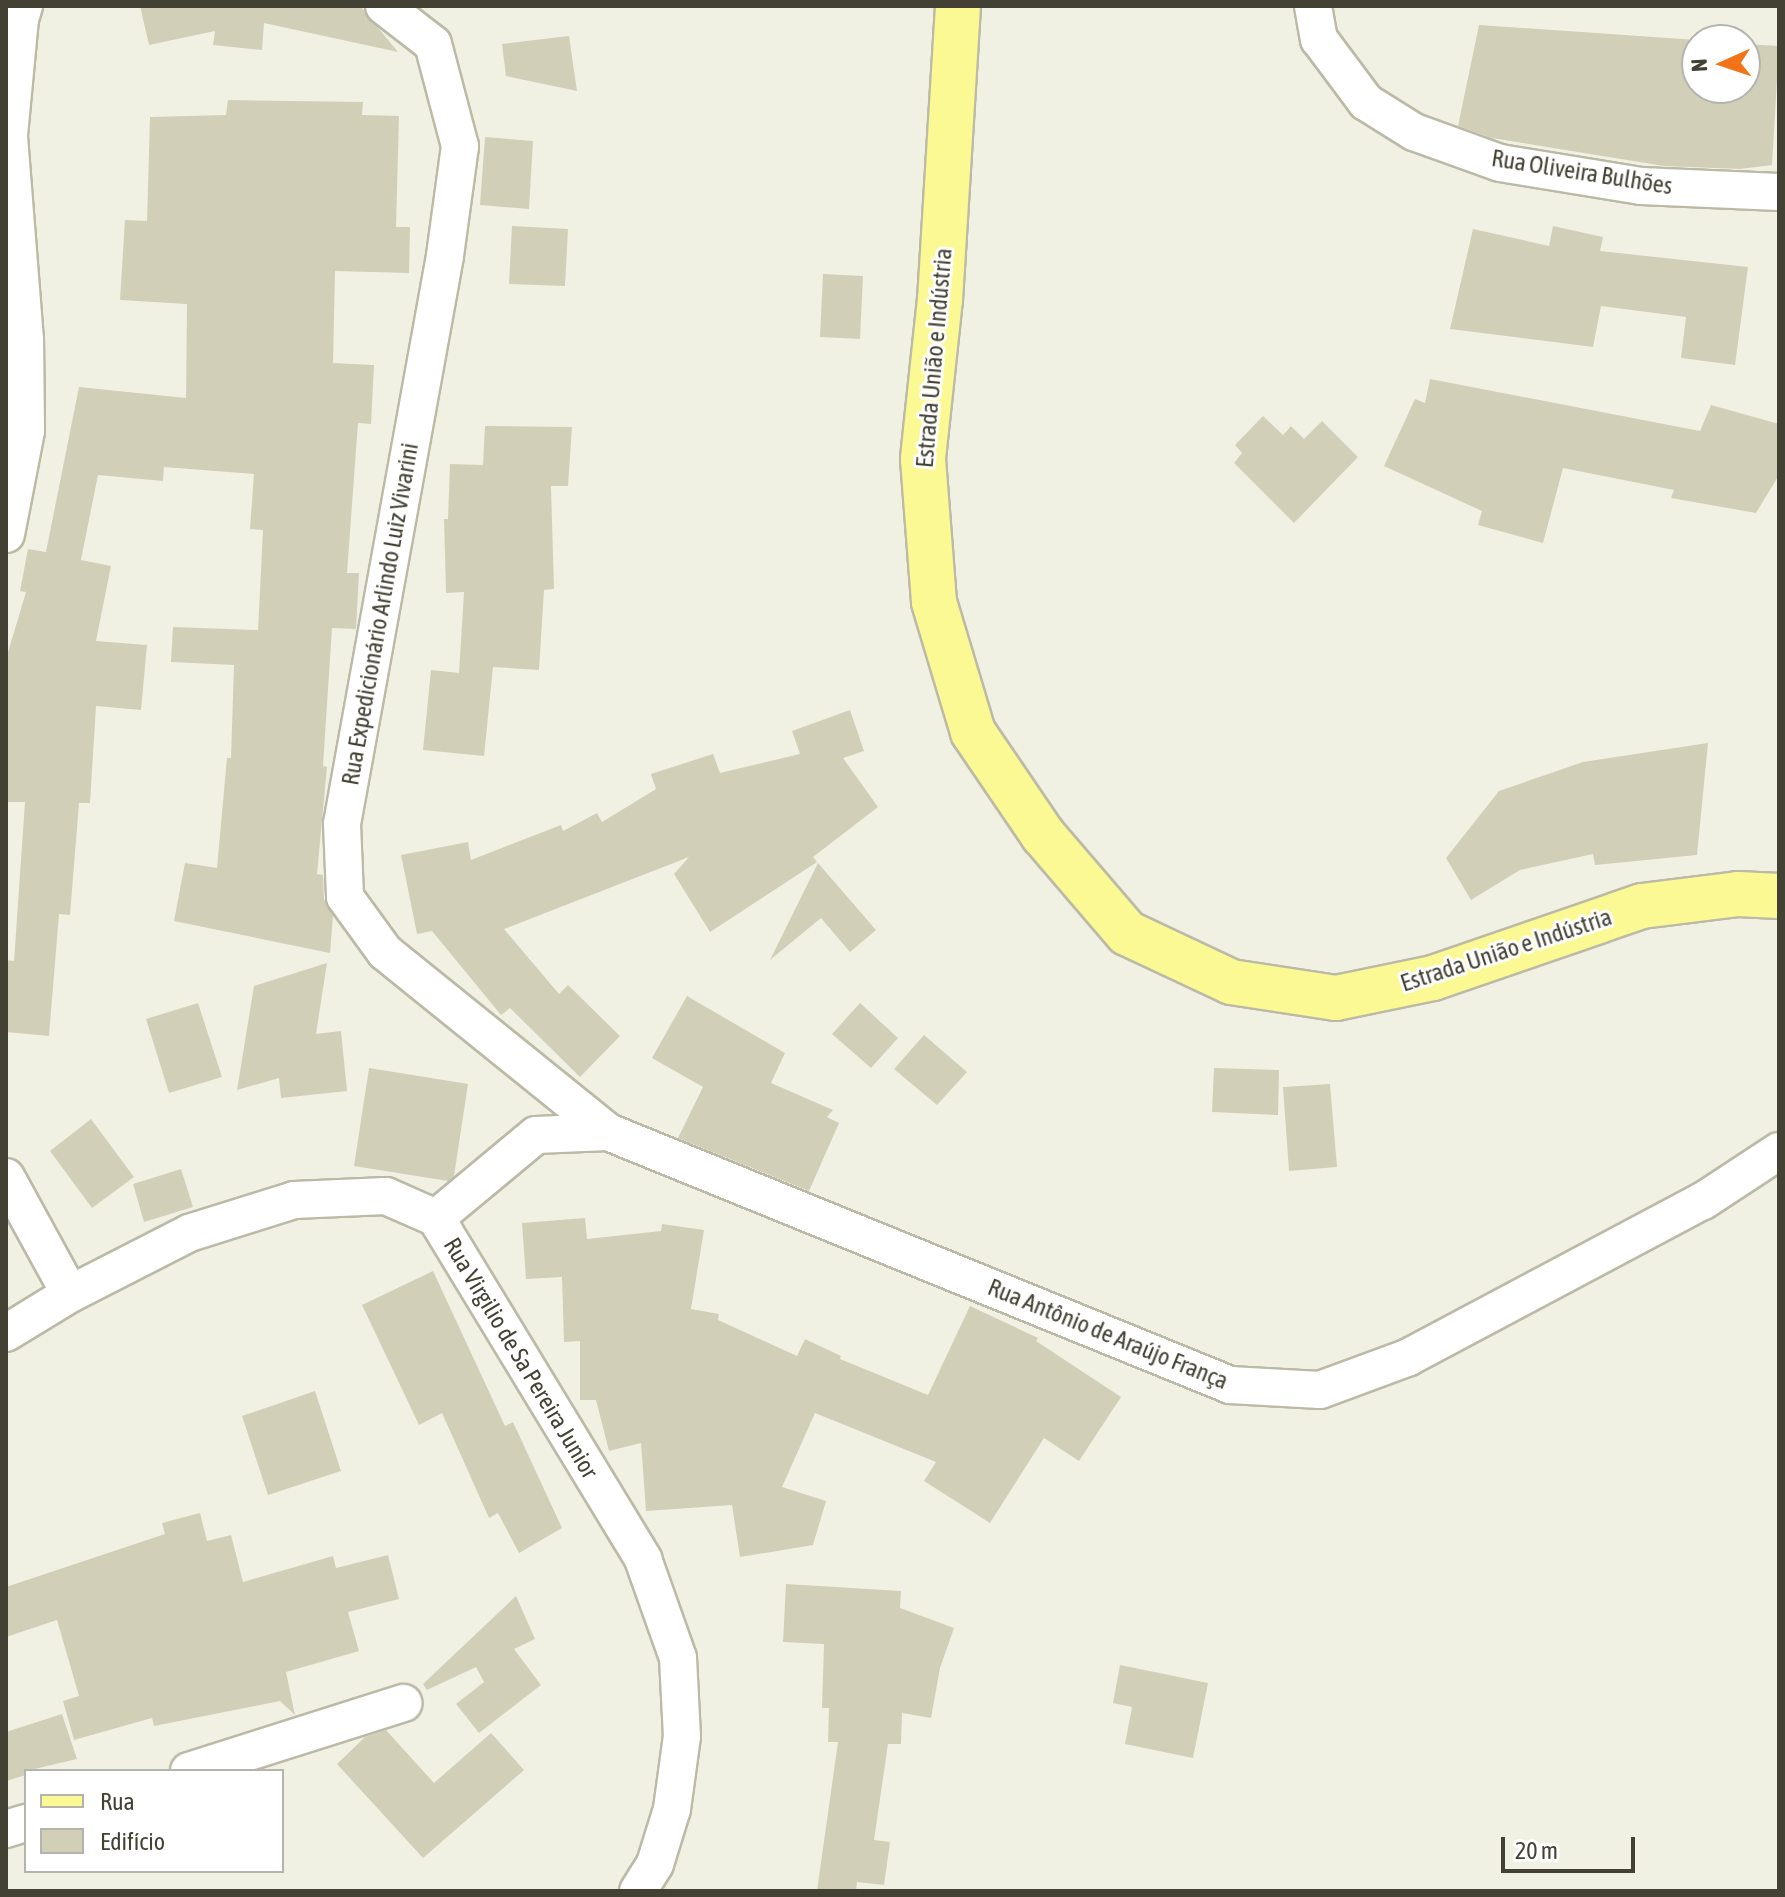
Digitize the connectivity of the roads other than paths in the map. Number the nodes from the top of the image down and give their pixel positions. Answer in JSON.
{"nodes":[{"id":1,"x":24,"y":6,"type":"edge"},
{"id":2,"x":384,"y":6,"type":"edge"},
{"id":3,"x":958,"y":6,"type":"edge"},
{"id":4,"x":1313,"y":6,"type":"edge"},
{"id":5,"x":1779,"y":192,"type":"edge"},
{"id":6,"x":6,"y":534,"type":"edge"},
{"id":7,"x":1779,"y":896,"type":"edge"},
{"id":8,"x":608,"y":1132,"type":"junction"},
{"id":9,"x":1779,"y":1151,"type":"edge"},
{"id":10,"x":6,"y":1177,"type":"edge"},
{"id":11,"x":436,"y":1218,"type":"junction"},
{"id":12,"x":70,"y":1294,"type":"junction"},
{"id":13,"x":6,"y":1333,"type":"edge"},
{"id":14,"x":403,"y":1703,"type":"dead end"},
{"id":15,"x":195,"y":1769,"type":"edge"},
{"id":16,"x":638,"y":1891,"type":"edge"}],
"edges":[{"from":1,"to":6,"type":"street"},
{"from":2,"to":8,"type":"street","name":"Rua Expedicionário Arlindo Luiz Vivarini"},
{"from":3,"to":7,"type":"main road","name":"Estrada União e Indústria"},
{"from":4,"to":5,"type":"street","name":"Rua Oliveira Bulhões"},
{"from":8,"to":9,"type":"street","name":"Rua Antônio de Araújo França"},
{"from":8,"to":11,"type":"street","name":"Rua Antônio de Araújo França"},
{"from":10,"to":12,"type":"street"},
{"from":11,"to":12,"type":"street","name":"Rua Virgilio de Sa Pereira Junior"},
{"from":11,"to":16,"type":"street","name":"Rua Virgilio de Sa Pereira Junior"},
{"from":12,"to":13,"type":"street","name":"Rua Virgilio de Sa Pereira Junior"},
{"from":14,"to":15,"type":"street"}]}
